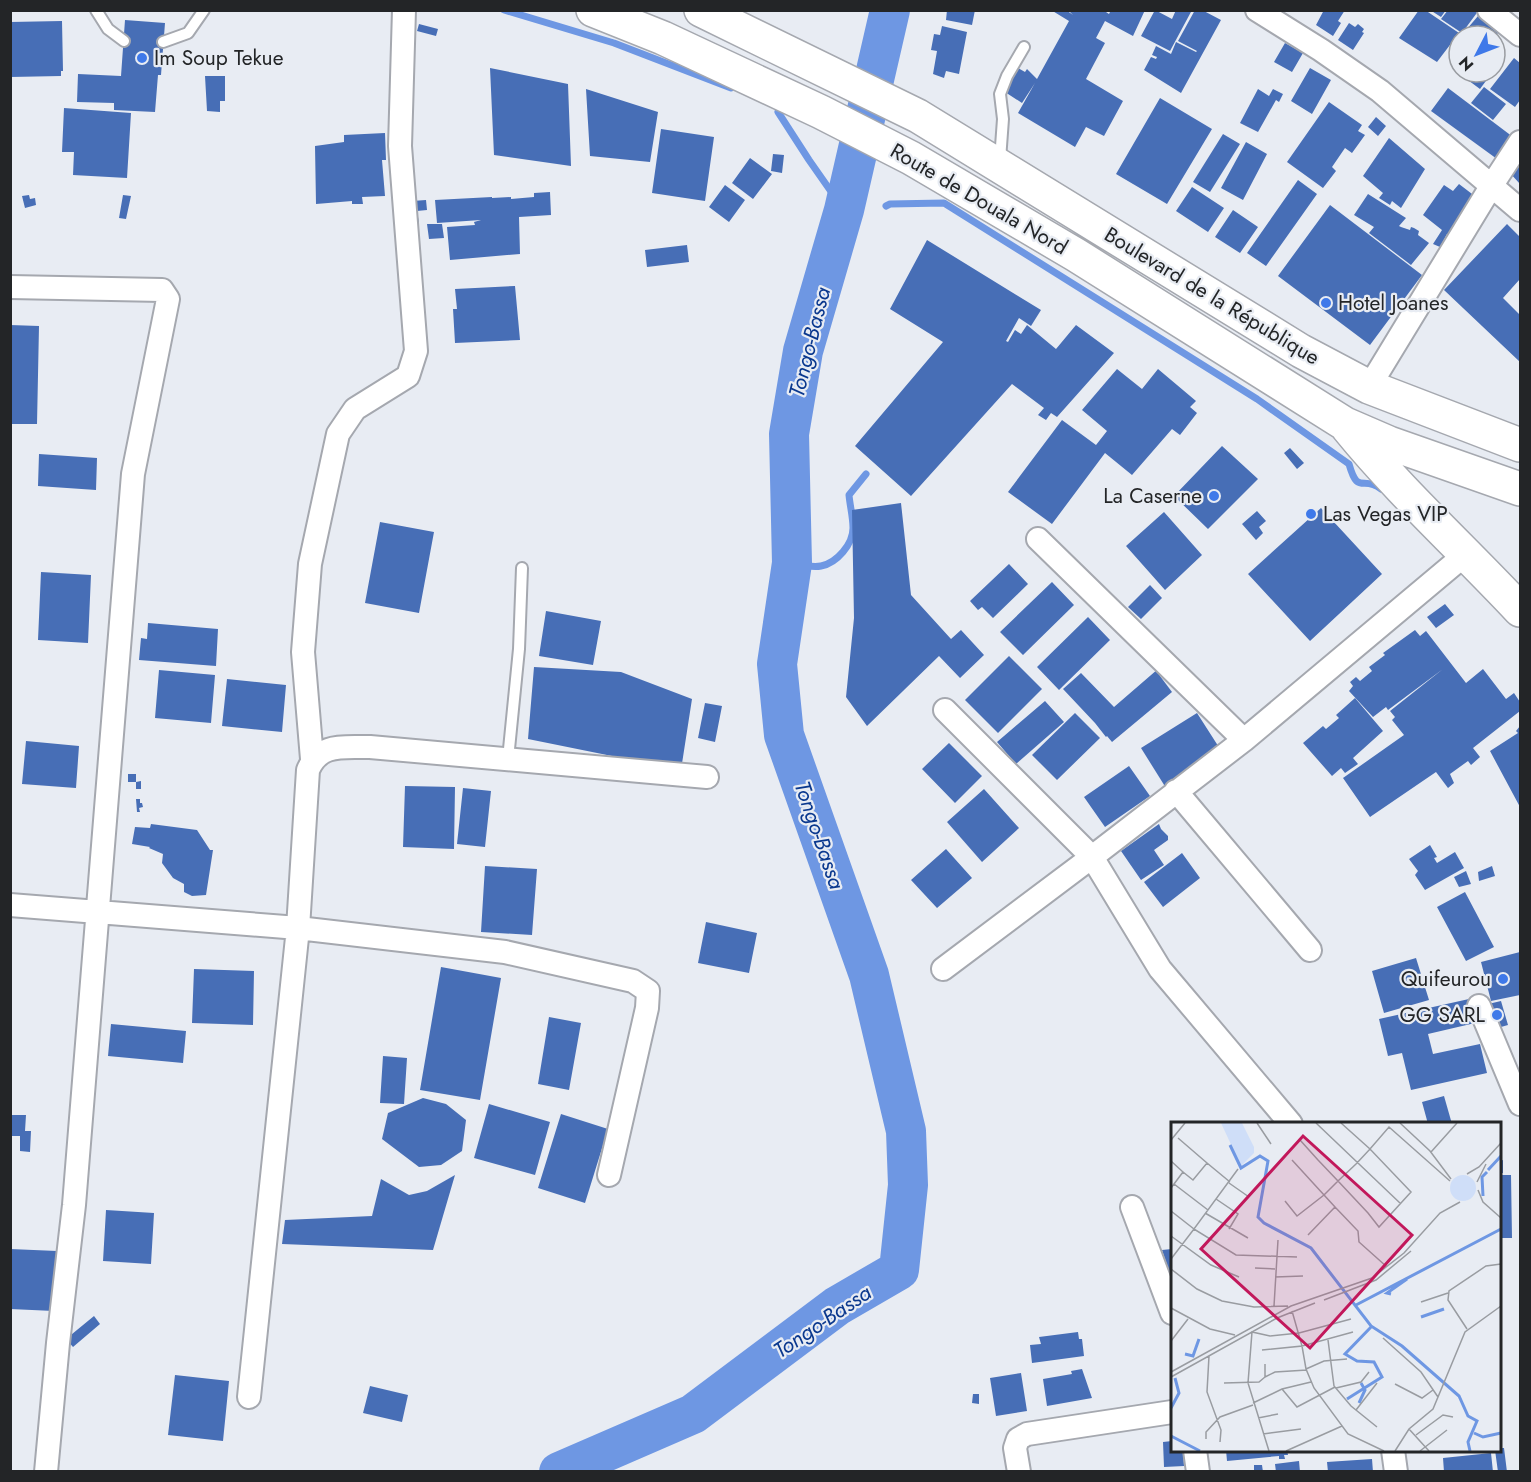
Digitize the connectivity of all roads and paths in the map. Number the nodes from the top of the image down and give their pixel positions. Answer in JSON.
{"nodes":[{"id":1,"x":96,"y":10,"type":"edge"},
{"id":2,"x":204,"y":10,"type":"edge"},
{"id":3,"x":404,"y":10,"type":"edge"},
{"id":4,"x":593,"y":10,"type":"edge"},
{"id":5,"x":701,"y":10,"type":"edge"},
{"id":6,"x":1257,"y":10,"type":"edge"},
{"id":7,"x":1489,"y":10,"type":"edge"},
{"id":8,"x":1521,"y":35,"type":"edge"},
{"id":9,"x":124,"y":41,"type":"dead end"},
{"id":10,"x":163,"y":42,"type":"dead end"},
{"id":11,"x":1024,"y":47,"type":"dead end"},
{"id":12,"x":1521,"y":142,"type":"edge"},
{"id":13,"x":999,"y":166,"type":"junction"},
{"id":14,"x":1492,"y":185,"type":"junction"},
{"id":15,"x":1521,"y":210,"type":"edge"},
{"id":16,"x":1095,"y":225,"type":"junction"},
{"id":17,"x":1076,"y":255,"type":"junction"},
{"id":18,"x":10,"y":287,"type":"edge"},
{"id":19,"x":1369,"y":387,"type":"junction"},
{"id":20,"x":1345,"y":424,"type":"junction"},
{"id":21,"x":1521,"y":445,"type":"edge"},
{"id":22,"x":1521,"y":489,"type":"edge"},
{"id":23,"x":1038,"y":539,"type":"dead end"},
{"id":24,"x":1467,"y":553,"type":"junction"},
{"id":25,"x":522,"y":568,"type":"dead end"},
{"id":26,"x":1521,"y":610,"type":"edge"},
{"id":27,"x":945,"y":711,"type":"dead end"},
{"id":28,"x":1244,"y":740,"type":"junction"},
{"id":29,"x":312,"y":759,"type":"junction"},
{"id":30,"x":508,"y":759,"type":"junction"},
{"id":31,"x":707,"y":777,"type":"dead end"},
{"id":32,"x":1176,"y":791,"type":"junction"},
{"id":33,"x":1092,"y":857,"type":"junction"},
{"id":34,"x":10,"y":905,"type":"edge"},
{"id":35,"x":98,"y":912,"type":"junction"},
{"id":36,"x":297,"y":927,"type":"junction"},
{"id":37,"x":1310,"y":950,"type":"dead end"},
{"id":38,"x":943,"y":969,"type":"dead end"},
{"id":39,"x":1479,"y":1006,"type":"dead end"},
{"id":40,"x":1521,"y":1104,"type":"edge"},
{"id":41,"x":1290,"y":1122,"type":"edge"},
{"id":42,"x":609,"y":1175,"type":"dead end"},
{"id":43,"x":1132,"y":1207,"type":"dead end"},
{"id":44,"x":1171,"y":1308,"type":"edge"},
{"id":45,"x":249,"y":1397,"type":"dead end"},
{"id":46,"x":1171,"y":1412,"type":"edge"},
{"id":47,"x":1195,"y":1452,"type":"edge"},
{"id":48,"x":1393,"y":1452,"type":"edge"},
{"id":49,"x":46,"y":1472,"type":"edge"},
{"id":50,"x":1019,"y":1472,"type":"edge"},
{"id":51,"x":1198,"y":1472,"type":"edge"},
{"id":52,"x":1396,"y":1472,"type":"edge"}],
"edges":[{"from":1,"to":9,"type":"lane"},
{"from":2,"to":10,"type":"lane"},
{"from":3,"to":29,"type":"street"},
{"from":4,"to":17,"type":"main road","name":"Route de Douala Nord"},
{"from":5,"to":13,"type":"main road","name":"Boulevard de la République"},
{"from":6,"to":14,"type":"street"},
{"from":7,"to":8,"type":"street"},
{"from":11,"to":13,"type":"lane"},
{"from":12,"to":14,"type":"street"},
{"from":13,"to":16,"type":"main road","name":"Boulevard de la République"},
{"from":14,"to":15,"type":"street"},
{"from":14,"to":19,"type":"street"},
{"from":16,"to":17,"type":"main road"},
{"from":16,"to":19,"type":"main road","name":"Boulevard de la République"},
{"from":17,"to":20,"type":"main road","name":"Route de Douala Nord"},
{"from":18,"to":35,"type":"street"},
{"from":19,"to":21,"type":"main road","name":"Boulevard de la République"},
{"from":20,"to":22,"type":"main road"},
{"from":20,"to":24,"type":"main road"},
{"from":23,"to":28,"type":"street"},
{"from":24,"to":26,"type":"main road"},
{"from":24,"to":28,"type":"street"},
{"from":25,"to":30,"type":"lane"},
{"from":27,"to":33,"type":"street"},
{"from":28,"to":32,"type":"street"},
{"from":29,"to":30,"type":"street"},
{"from":29,"to":36,"type":"street"},
{"from":30,"to":31,"type":"street"},
{"from":32,"to":33,"type":"street"},
{"from":32,"to":37,"type":"street"},
{"from":33,"to":38,"type":"street"},
{"from":33,"to":41,"type":"street"},
{"from":34,"to":35,"type":"street"},
{"from":35,"to":36,"type":"street"},
{"from":35,"to":49,"type":"street"},
{"from":36,"to":42,"type":"street"},
{"from":36,"to":45,"type":"street"},
{"from":39,"to":40,"type":"street"},
{"from":43,"to":44,"type":"street"},
{"from":46,"to":50,"type":"street"},
{"from":47,"to":51,"type":"street"},
{"from":48,"to":52,"type":"street"}]}
